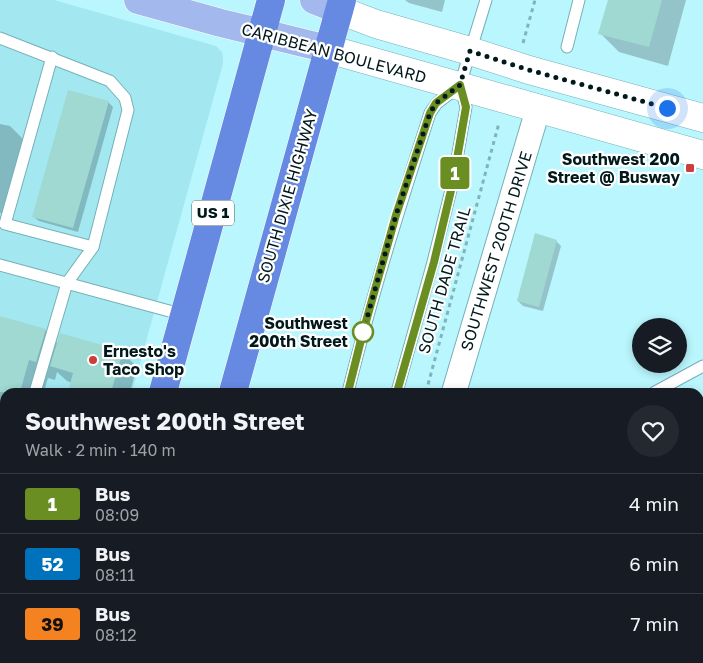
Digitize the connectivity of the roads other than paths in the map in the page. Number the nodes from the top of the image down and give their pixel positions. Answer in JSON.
{"nodes":[{"id":1,"x":138,"y":0,"type":"edge"},
{"id":2,"x":271,"y":0,"type":"edge"},
{"id":3,"x":314,"y":0,"type":"edge"},
{"id":4,"x":486,"y":0,"type":"edge"},
{"id":5,"x":579,"y":0,"type":"edge"},
{"id":6,"x":341,"y":5,"type":"edge"},
{"id":7,"x":262,"y":33,"type":"junction"},
{"id":8,"x":0,"y":38,"type":"edge"},
{"id":9,"x":567,"y":47,"type":"dead end"},
{"id":10,"x":328,"y":49,"type":"junction"},
{"id":11,"x":470,"y":51,"type":"junction"},
{"id":12,"x":52,"y":57,"type":"junction"},
{"id":13,"x":460,"y":85,"type":"junction"},
{"id":14,"x":538,"y":109,"type":"junction"},
{"id":15,"x":703,"y":118,"type":"edge"},
{"id":16,"x":703,"y":155,"type":"edge"},
{"id":17,"x":3,"y":224,"type":"edge"},
{"id":18,"x":93,"y":247,"type":"junction"},
{"id":19,"x":0,"y":265,"type":"edge"},
{"id":20,"x":67,"y":283,"type":"junction"},
{"id":21,"x":184,"y":315,"type":"junction"},
{"id":22,"x":703,"y":366,"type":"edge"},
{"id":23,"x":36,"y":388,"type":"edge"},
{"id":24,"x":164,"y":388,"type":"edge"},
{"id":25,"x":233,"y":388,"type":"edge"},
{"id":26,"x":349,"y":388,"type":"edge"},
{"id":27,"x":397,"y":388,"type":"edge"},
{"id":28,"x":455,"y":388,"type":"edge"},
{"id":29,"x":662,"y":388,"type":"edge"}],
"edges":[{"from":1,"to":7,"type":"main road","name":"CARIBBEAN BOULEVARD"},
{"from":2,"to":7,"type":"highway","number":"US 1"},
{"from":3,"to":6,"type":"main road"},
{"from":4,"to":11,"type":"lane"},
{"from":5,"to":9,"type":"lane"},
{"from":6,"to":10,"type":"highway","name":"SOUTH DIXIE HIGHWAY"},
{"from":6,"to":11,"type":"street"},
{"from":7,"to":10,"type":"main road","name":"CARIBBEAN BOULEVARD"},
{"from":7,"to":21,"type":"highway","number":"US 1"},
{"from":8,"to":12,"type":"lane"},
{"from":10,"to":13,"type":"street","name":"CARIBBEAN BOULEVARD"},
{"from":10,"to":25,"type":"highway","name":"SOUTH DIXIE HIGHWAY"},
{"from":11,"to":13,"type":"lane"},
{"from":11,"to":15,"type":"street"},
{"from":12,"to":17,"type":"lane"},
{"from":12,"to":18,"type":"lane"},
{"from":13,"to":14,"type":"street","name":"CARIBBEAN BOULEVARD"},
{"from":13,"to":26,"type":"lane"},
{"from":13,"to":27,"type":"lane"},
{"from":14,"to":16,"type":"street","name":"CARIBBEAN BOULEVARD"},
{"from":14,"to":28,"type":"street","name":"SOUTHWEST 200TH DRIVE"},
{"from":17,"to":18,"type":"lane"},
{"from":18,"to":20,"type":"lane"},
{"from":19,"to":20,"type":"lane"},
{"from":20,"to":21,"type":"lane"},
{"from":20,"to":23,"type":"lane"},
{"from":21,"to":24,"type":"highway","number":"US 1"},
{"from":22,"to":29,"type":"lane"}]}
